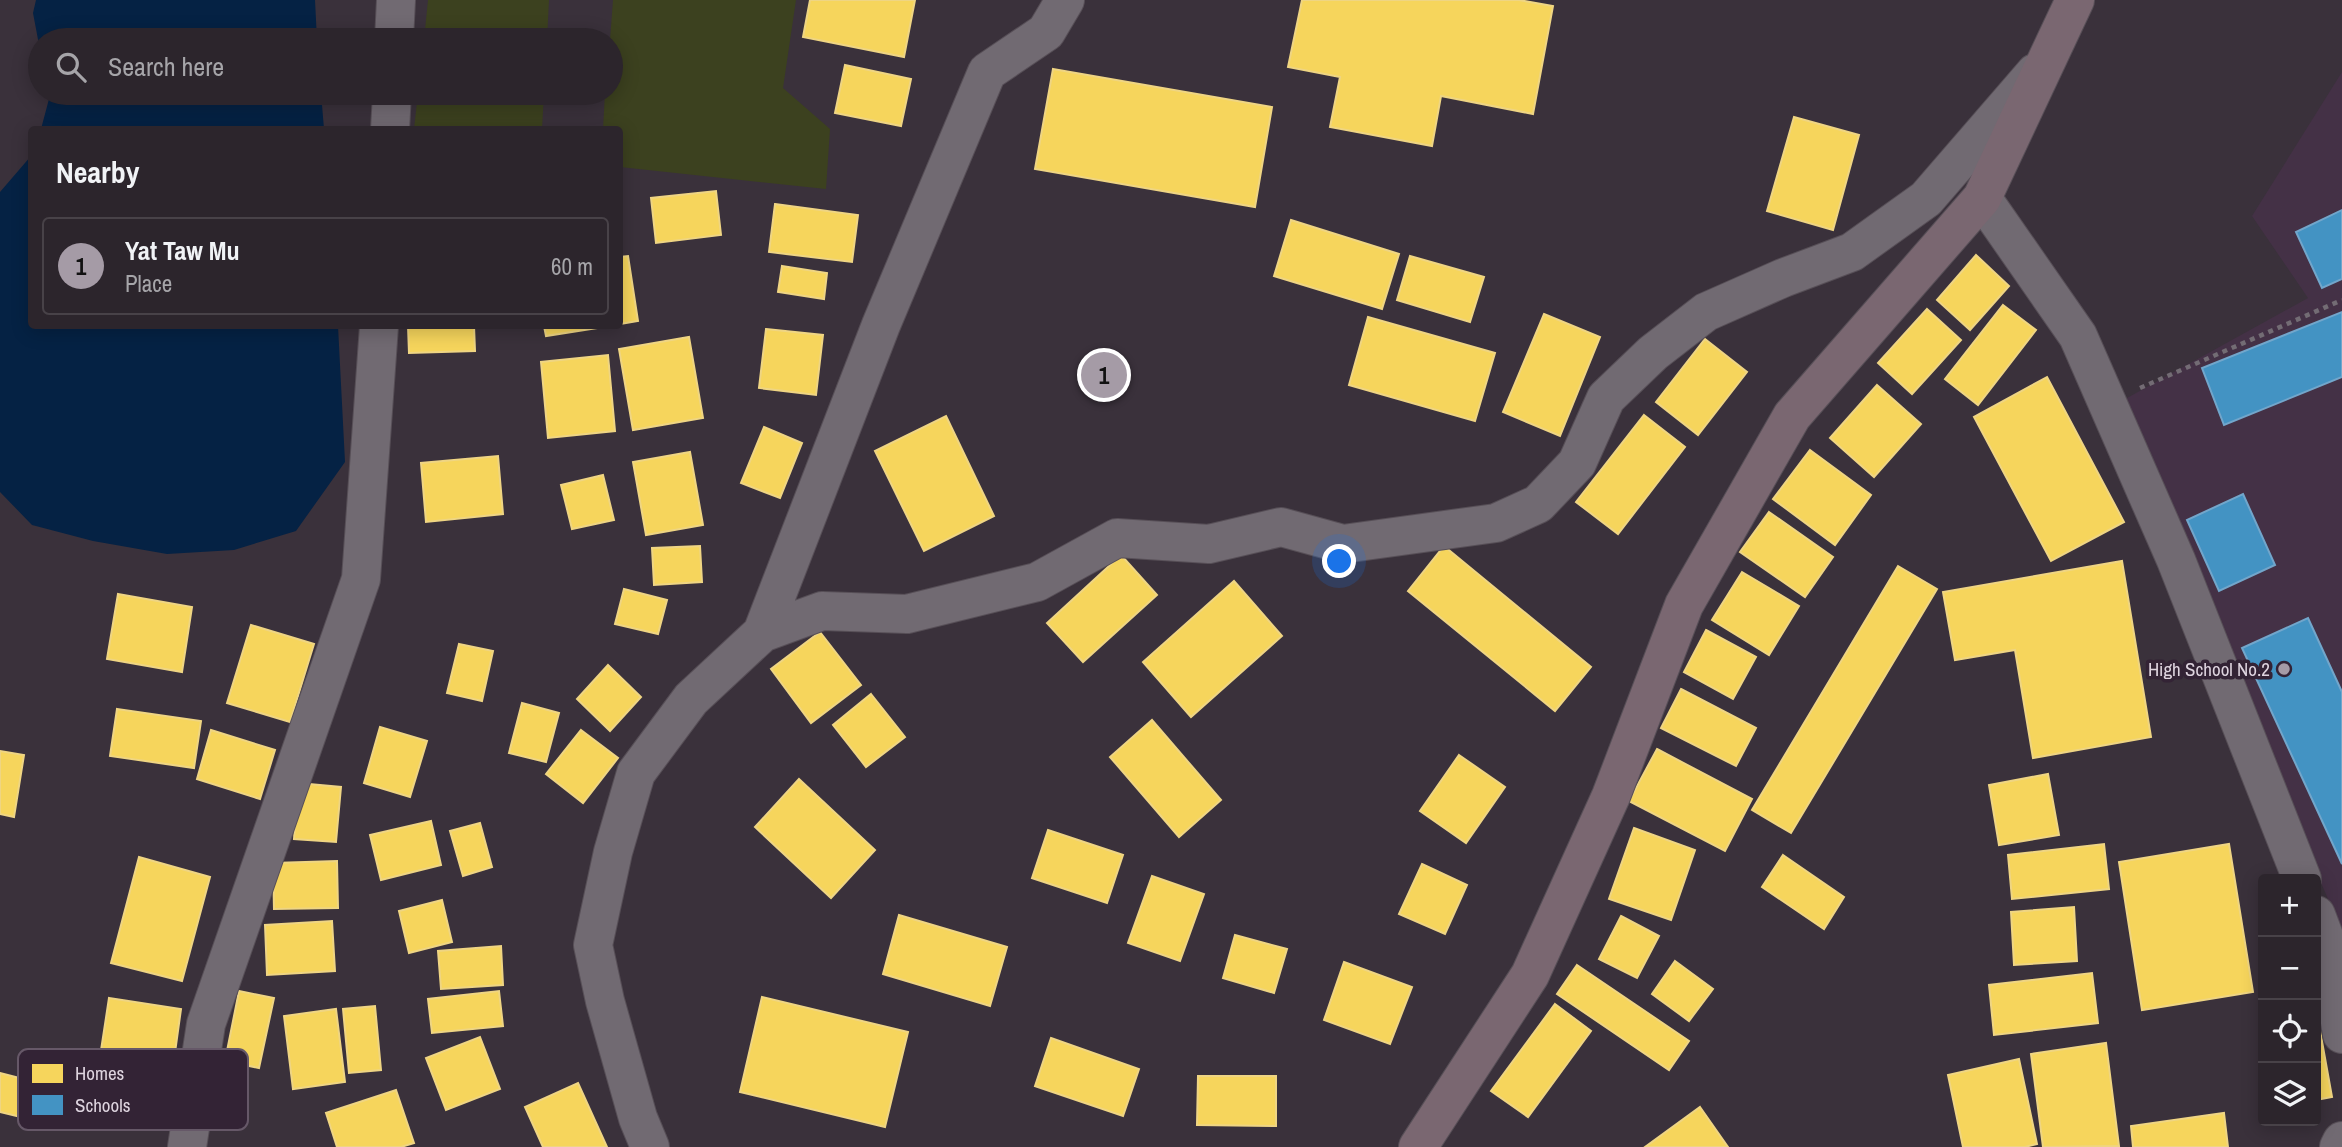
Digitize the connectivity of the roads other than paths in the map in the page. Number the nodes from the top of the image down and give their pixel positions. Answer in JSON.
{"nodes":[{"id":1,"x":396,"y":0,"type":"edge"},
{"id":2,"x":1065,"y":0,"type":"edge"},
{"id":3,"x":2075,"y":0,"type":"edge"},
{"id":4,"x":395,"y":28,"type":"edge"},
{"id":5,"x":2048,"y":58,"type":"junction"},
{"id":6,"x":391,"y":105,"type":"edge"},
{"id":7,"x":390,"y":126,"type":"edge"},
{"id":8,"x":1982,"y":198,"type":"junction"},
{"id":9,"x":379,"y":329,"type":"edge"},
{"id":10,"x":762,"y":633,"type":"junction"},
{"id":11,"x":2300,"y":874,"type":"edge"},
{"id":12,"x":2321,"y":928,"type":"edge"},
{"id":13,"x":2342,"y":1034,"type":"edge"},
{"id":14,"x":202,"y":1049,"type":"edge"},
{"id":15,"x":2342,"y":1141,"type":"edge"},
{"id":16,"x":650,"y":1147,"type":"edge"},
{"id":17,"x":1418,"y":1147,"type":"edge"},
{"id":18,"x":2339,"y":1147,"type":"edge"}],
"edges":[{"from":1,"to":4,"type":"street"},
{"from":2,"to":10,"type":"street"},
{"from":3,"to":5,"type":"highway"},
{"from":5,"to":8,"type":"highway"},
{"from":5,"to":10,"type":"street"},
{"from":6,"to":7,"type":"street"},
{"from":8,"to":11,"type":"street"},
{"from":8,"to":17,"type":"highway"},
{"from":9,"to":14,"type":"street"},
{"from":10,"to":16,"type":"street"},
{"from":12,"to":13,"type":"street"},
{"from":15,"to":18,"type":"street"}]}
